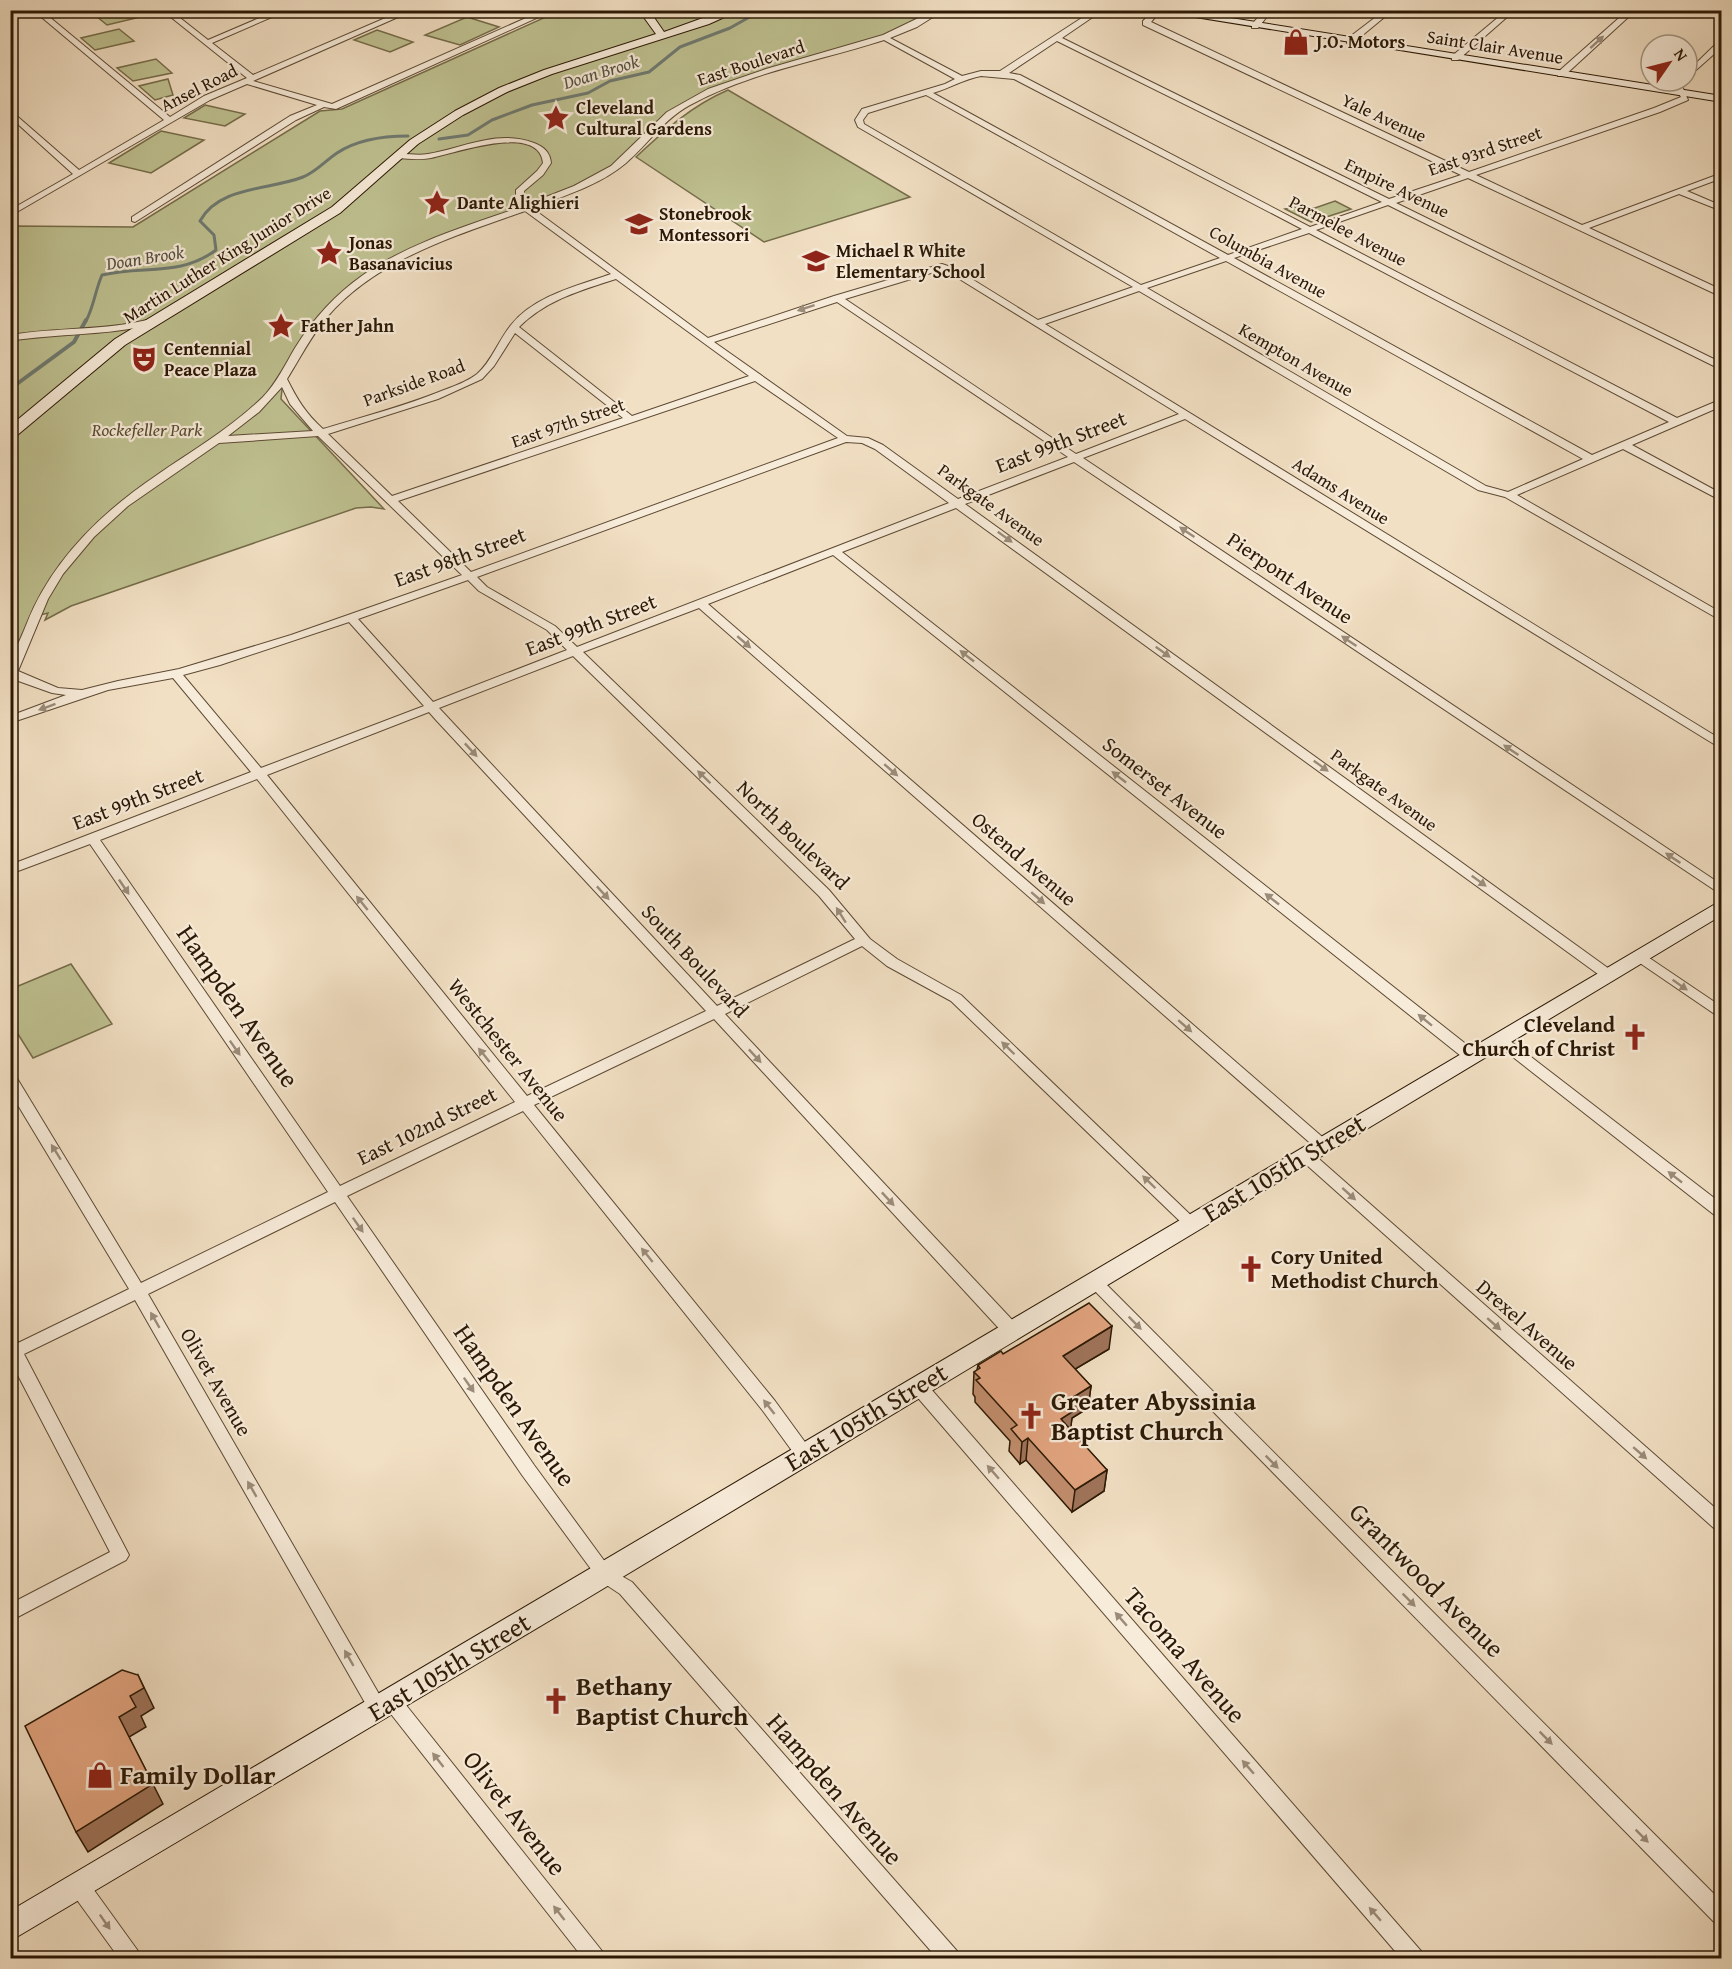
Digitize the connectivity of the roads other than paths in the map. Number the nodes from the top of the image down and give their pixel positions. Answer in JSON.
{"nodes":[{"id":1,"x":36,"y":10,"type":"edge"},
{"id":2,"x":165,"y":10,"type":"edge"},
{"id":3,"x":285,"y":10,"type":"edge"},
{"id":4,"x":411,"y":10,"type":"edge"},
{"id":5,"x":550,"y":10,"type":"edge"},
{"id":6,"x":647,"y":10,"type":"edge"},
{"id":7,"x":735,"y":10,"type":"edge"},
{"id":8,"x":941,"y":10,"type":"edge"},
{"id":9,"x":1100,"y":10,"type":"edge"},
{"id":10,"x":1269,"y":10,"type":"edge"},
{"id":11,"x":1390,"y":10,"type":"edge"},
{"id":12,"x":1512,"y":10,"type":"edge"},
{"id":13,"x":1633,"y":10,"type":"edge"},
{"id":14,"x":1157,"y":11,"type":"edge"},
{"id":15,"x":1255,"y":27,"type":"junction"},
{"id":16,"x":662,"y":36,"type":"junction"},
{"id":17,"x":887,"y":39,"type":"junction"},
{"id":18,"x":1059,"y":39,"type":"junction"},
{"id":19,"x":1350,"y":41,"type":"junction"},
{"id":20,"x":206,"y":43,"type":"junction"},
{"id":21,"x":1722,"y":43,"type":"edge"},
{"id":22,"x":1455,"y":57,"type":"junction"},
{"id":23,"x":1699,"y":65,"type":"edge"},
{"id":24,"x":1003,"y":73,"type":"junction"},
{"id":25,"x":1561,"y":74,"type":"junction"},
{"id":26,"x":960,"y":78,"type":"junction"},
{"id":27,"x":249,"y":79,"type":"junction"},
{"id":28,"x":1639,"y":82,"type":"edge"},
{"id":29,"x":1699,"y":92,"type":"edge"},
{"id":30,"x":928,"y":93,"type":"junction"},
{"id":31,"x":1684,"y":93,"type":"edge"},
{"id":32,"x":1722,"y":99,"type":"edge"},
{"id":33,"x":322,"y":105,"type":"junction"},
{"id":34,"x":10,"y":112,"type":"edge"},
{"id":35,"x":169,"y":120,"type":"junction"},
{"id":36,"x":398,"y":156,"type":"junction"},
{"id":37,"x":77,"y":173,"type":"junction"},
{"id":38,"x":1469,"y":174,"type":"junction"},
{"id":39,"x":1722,"y":175,"type":"edge"},
{"id":40,"x":1679,"y":190,"type":"junction"},
{"id":41,"x":1388,"y":202,"type":"junction"},
{"id":42,"x":526,"y":208,"type":"junction"},
{"id":43,"x":1722,"y":209,"type":"edge"},
{"id":44,"x":10,"y":214,"type":"edge"},
{"id":45,"x":135,"y":219,"type":"dead end"},
{"id":46,"x":1581,"y":228,"type":"junction"},
{"id":47,"x":1310,"y":229,"type":"junction"},
{"id":48,"x":1227,"y":258,"type":"junction"},
{"id":49,"x":618,"y":275,"type":"junction"},
{"id":50,"x":1139,"y":288,"type":"junction"},
{"id":51,"x":1722,"y":294,"type":"edge"},
{"id":52,"x":837,"y":298,"type":"junction"},
{"id":53,"x":151,"y":322,"type":"junction"},
{"id":54,"x":1038,"y":323,"type":"junction"},
{"id":55,"x":514,"y":327,"type":"junction"},
{"id":56,"x":94,"y":332,"type":"junction"},
{"id":57,"x":10,"y":338,"type":"edge"},
{"id":58,"x":707,"y":341,"type":"junction"},
{"id":59,"x":113,"y":347,"type":"junction"},
{"id":60,"x":1722,"y":367,"type":"edge"},
{"id":61,"x":756,"y":377,"type":"junction"},
{"id":62,"x":283,"y":380,"type":"junction"},
{"id":63,"x":1722,"y":402,"type":"edge"},
{"id":64,"x":1186,"y":415,"type":"junction"},
{"id":65,"x":630,"y":419,"type":"junction"},
{"id":66,"x":1677,"y":422,"type":"junction"},
{"id":67,"x":321,"y":433,"type":"junction"},
{"id":68,"x":10,"y":434,"type":"edge"},
{"id":69,"x":845,"y":439,"type":"junction"},
{"id":70,"x":220,"y":440,"type":"junction"},
{"id":71,"x":1624,"y":445,"type":"junction"},
{"id":72,"x":1077,"y":458,"type":"junction"},
{"id":73,"x":1591,"y":459,"type":"junction"},
{"id":74,"x":1509,"y":495,"type":"junction"},
{"id":75,"x":1722,"y":498,"type":"edge"},
{"id":76,"x":391,"y":500,"type":"junction"},
{"id":77,"x":958,"y":503,"type":"junction"},
{"id":78,"x":834,"y":551,"type":"junction"},
{"id":79,"x":468,"y":574,"type":"junction"},
{"id":80,"x":700,"y":603,"type":"junction"},
{"id":81,"x":351,"y":618,"type":"junction"},
{"id":82,"x":1722,"y":618,"type":"edge"},
{"id":83,"x":574,"y":652,"type":"junction"},
{"id":84,"x":11,"y":674,"type":"edge"},
{"id":85,"x":177,"y":675,"type":"junction"},
{"id":86,"x":84,"y":693,"type":"junction"},
{"id":87,"x":431,"y":707,"type":"junction"},
{"id":88,"x":10,"y":720,"type":"edge"},
{"id":89,"x":1722,"y":745,"type":"edge"},
{"id":90,"x":258,"y":773,"type":"junction"},
{"id":91,"x":92,"y":838,"type":"junction"},
{"id":92,"x":10,"y":870,"type":"edge"},
{"id":93,"x":1722,"y":891,"type":"edge"},
{"id":94,"x":1722,"y":906,"type":"edge"},
{"id":95,"x":863,"y":940,"type":"junction"},
{"id":96,"x":1639,"y":956,"type":"junction"},
{"id":97,"x":1607,"y":974,"type":"junction"},
{"id":98,"x":715,"y":1013,"type":"junction"},
{"id":99,"x":1722,"y":1014,"type":"edge"},
{"id":100,"x":1500,"y":1040,"type":"junction"},
{"id":101,"x":1471,"y":1056,"type":"junction"},
{"id":102,"x":10,"y":1079,"type":"edge"},
{"id":103,"x":523,"y":1103,"type":"junction"},
{"id":104,"x":1314,"y":1150,"type":"junction"},
{"id":105,"x":337,"y":1193,"type":"junction"},
{"id":106,"x":1722,"y":1213,"type":"edge"},
{"id":107,"x":1191,"y":1223,"type":"junction"},
{"id":108,"x":1094,"y":1281,"type":"junction"},
{"id":109,"x":138,"y":1290,"type":"junction"},
{"id":110,"x":1011,"y":1330,"type":"junction"},
{"id":111,"x":12,"y":1349,"type":"edge"},
{"id":112,"x":918,"y":1386,"type":"junction"},
{"id":113,"x":804,"y":1454,"type":"junction"},
{"id":114,"x":1722,"y":1525,"type":"edge"},
{"id":115,"x":604,"y":1575,"type":"junction"},
{"id":116,"x":10,"y":1613,"type":"edge"},
{"id":117,"x":385,"y":1705,"type":"junction"},
{"id":118,"x":79,"y":1886,"type":"junction"},
{"id":119,"x":1722,"y":1916,"type":"edge"},
{"id":120,"x":10,"y":1927,"type":"edge"},
{"id":121,"x":131,"y":1959,"type":"edge"},
{"id":122,"x":595,"y":1959,"type":"edge"},
{"id":123,"x":950,"y":1959,"type":"edge"},
{"id":124,"x":1414,"y":1959,"type":"edge"}],
"edges":[{"from":1,"to":35,"type":"street"},
{"from":2,"to":20,"type":"street"},
{"from":3,"to":20,"type":"street"},
{"from":4,"to":27,"type":"street","name":"Ansel Road"},
{"from":5,"to":33,"type":"street"},
{"from":6,"to":16,"type":"main road"},
{"from":7,"to":16,"type":"main road","name":"Martin Luther King Junior Drive"},
{"from":8,"to":17,"type":"street","name":"East Boulevard"},
{"from":9,"to":18,"type":"street"},
{"from":10,"to":15,"type":"street"},
{"from":11,"to":19,"type":"street"},
{"from":12,"to":22,"type":"street"},
{"from":25,"to":13,"type":"street","one_way":true},
{"from":14,"to":15,"type":"main road","name":"Saint Clair Avenue"},
{"from":14,"to":38,"type":"street","name":"Yale Avenue"},
{"from":15,"to":19,"type":"main road","name":"Saint Clair Avenue"},
{"from":16,"to":36,"type":"main road","name":"Martin Luther King Junior Drive"},
{"from":17,"to":26,"type":"street"},
{"from":17,"to":42,"type":"street","name":"East Boulevard"},
{"from":18,"to":24,"type":"street"},
{"from":18,"to":41,"type":"street","name":"Empire Avenue"},
{"from":19,"to":22,"type":"main road","name":"Saint Clair Avenue"},
{"from":20,"to":27,"type":"street"},
{"from":21,"to":23,"type":"street"},
{"from":22,"to":25,"type":"main road","name":"Saint Clair Avenue"},
{"from":24,"to":26,"type":"street"},
{"from":24,"to":47,"type":"street","name":"Parmelee Avenue"},
{"from":25,"to":28,"type":"main road","name":"Saint Clair Avenue"},
{"from":26,"to":30,"type":"street"},
{"from":27,"to":33,"type":"street"},
{"from":27,"to":35,"type":"street","name":"Ansel Road"},
{"from":29,"to":32,"type":"main road","name":"Saint Clair Avenue"},
{"from":30,"to":48,"type":"street","name":"Columbia Avenue"},
{"from":30,"to":50,"type":"street","name":"Kempton Avenue"},
{"from":31,"to":38,"type":"street","name":"East 93rd Street"},
{"from":33,"to":45,"type":"street"},
{"from":34,"to":37,"type":"street"},
{"from":35,"to":37,"type":"street","name":"Ansel Road"},
{"from":36,"to":42,"type":"street"},
{"from":36,"to":53,"type":"main road","name":"Martin Luther King Junior Drive"},
{"from":37,"to":44,"type":"street","name":"Ansel Road"},
{"from":38,"to":41,"type":"street","name":"East 93rd Street"},
{"from":38,"to":46,"type":"street","name":"Yale Avenue"},
{"from":39,"to":40,"type":"street"},
{"from":40,"to":43,"type":"street"},
{"from":40,"to":46,"type":"street"},
{"from":41,"to":47,"type":"street","name":"East 93rd Street"},
{"from":41,"to":60,"type":"street","name":"Empire Avenue"},
{"from":42,"to":49,"type":"street","name":"Parkgate Avenue"},
{"from":42,"to":62,"type":"street","name":"East Boulevard"},
{"from":46,"to":51,"type":"street","name":"Yale Avenue"},
{"from":47,"to":48,"type":"street","name":"East 93rd Street"},
{"from":47,"to":66,"type":"street","name":"Parmelee Avenue"},
{"from":48,"to":50,"type":"street","name":"East 93rd Street"},
{"from":48,"to":73,"type":"street","name":"Columbia Avenue"},
{"from":49,"to":55,"type":"street","name":"Parkside Road"},
{"from":49,"to":58,"type":"street","name":"Parkgate Avenue"},
{"from":50,"to":54,"type":"street","name":"East 93rd Street"},
{"from":50,"to":74,"type":"street","name":"Kempton Avenue"},
{"from":52,"to":54,"type":"street","name":"Adams Avenue"},
{"from":52,"to":58,"type":"street","one_way":true},
{"from":52,"to":72,"type":"street","name":"Pierpont Avenue"},
{"from":53,"to":56,"type":"street"},
{"from":53,"to":59,"type":"main road","name":"Martin Luther King Junior Drive"},
{"from":54,"to":64,"type":"street","name":"Adams Avenue"},
{"from":55,"to":65,"type":"street"},
{"from":55,"to":67,"type":"street","name":"Parkside Road"},
{"from":56,"to":57,"type":"street"},
{"from":56,"to":59,"type":"street"},
{"from":58,"to":61,"type":"street","name":"Parkgate Avenue"},
{"from":59,"to":68,"type":"main road","name":"Martin Luther King Junior Drive"},
{"from":61,"to":65,"type":"street","name":"East 97th Street"},
{"from":61,"to":69,"type":"street","name":"Parkgate Avenue"},
{"from":62,"to":67,"type":"street","name":"North Boulevard"},
{"from":62,"to":70,"type":"street","name":"East Boulevard"},
{"from":63,"to":66,"type":"street"},
{"from":64,"to":72,"type":"street","name":"East 99th Street"},
{"from":64,"to":89,"type":"street","name":"Adams Avenue"},
{"from":65,"to":76,"type":"street","name":"East 97th Street"},
{"from":66,"to":71,"type":"street"},
{"from":67,"to":70,"type":"street","name":"Parkside Road"},
{"from":67,"to":76,"type":"street","name":"North Boulevard"},
{"from":69,"to":77,"type":"street","name":"Parkgate Avenue"},
{"from":69,"to":79,"type":"street","name":"East 98th Street"},
{"from":70,"to":84,"type":"street","name":"East Boulevard"},
{"from":71,"to":73,"type":"street"},
{"from":71,"to":75,"type":"street"},
{"from":72,"to":77,"type":"street","name":"East 99th Street"},
{"from":93,"to":72,"type":"street","name":"Pierpont Avenue","one_way":true},
{"from":73,"to":74,"type":"street"},
{"from":74,"to":82,"type":"street","name":"Kempton Avenue"},
{"from":76,"to":79,"type":"street","name":"North Boulevard"},
{"from":77,"to":78,"type":"street","name":"East 99th Street"},
{"from":77,"to":97,"type":"street","name":"Parkgate Avenue","one_way":true},
{"from":78,"to":80,"type":"street","name":"East 99th Street"},
{"from":101,"to":78,"type":"street","name":"Somerset Avenue","one_way":true},
{"from":79,"to":81,"type":"street","name":"East 98th Street"},
{"from":79,"to":83,"type":"street","name":"North Boulevard"},
{"from":80,"to":83,"type":"street","name":"East 99th Street"},
{"from":80,"to":104,"type":"street","name":"Ostend Avenue","one_way":true},
{"from":81,"to":85,"type":"street","name":"East 98th Street"},
{"from":81,"to":87,"type":"street","name":"South Boulevard"},
{"from":83,"to":87,"type":"street","name":"East 99th Street"},
{"from":95,"to":83,"type":"street","name":"North Boulevard","one_way":true},
{"from":84,"to":86,"type":"street","name":"East 98th Street"},
{"from":85,"to":86,"type":"street","name":"East 98th Street"},
{"from":85,"to":90,"type":"street","name":"Westchester Avenue"},
{"from":86,"to":88,"type":"street","name":"East 98th Street","one_way":true},
{"from":87,"to":90,"type":"street","name":"East 99th Street"},
{"from":87,"to":98,"type":"street","name":"South Boulevard","one_way":true},
{"from":90,"to":91,"type":"street","name":"East 99th Street"},
{"from":103,"to":90,"type":"street","name":"Westchester Avenue","one_way":true},
{"from":91,"to":92,"type":"street","name":"East 99th Street"},
{"from":91,"to":105,"type":"street","name":"Hampden Avenue","one_way":true},
{"from":94,"to":96,"type":"main road","name":"East 105th Street"},
{"from":95,"to":98,"type":"street","name":"East 102nd Street"},
{"from":107,"to":95,"type":"street","name":"North Boulevard","one_way":true},
{"from":96,"to":97,"type":"main road","name":"East 105th Street"},
{"from":96,"to":99,"type":"street","one_way":true},
{"from":97,"to":100,"type":"main road","name":"East 105th Street"},
{"from":98,"to":103,"type":"street","name":"East 102nd Street"},
{"from":98,"to":110,"type":"street","name":"South Boulevard","one_way":true},
{"from":100,"to":101,"type":"main road","name":"East 105th Street"},
{"from":106,"to":100,"type":"street","one_way":true},
{"from":101,"to":104,"type":"main road","name":"East 105th Street"},
{"from":109,"to":102,"type":"street","name":"Olivet Avenue","one_way":true},
{"from":103,"to":105,"type":"street","name":"East 102nd Street"},
{"from":113,"to":103,"type":"street","name":"Westchester Avenue","one_way":true},
{"from":104,"to":107,"type":"main road","name":"East 105th Street"},
{"from":104,"to":114,"type":"street","name":"Drexel Avenue","one_way":true},
{"from":105,"to":109,"type":"street","name":"East 102nd Street"},
{"from":105,"to":115,"type":"street","name":"Hampden Avenue","one_way":true},
{"from":107,"to":108,"type":"main road","name":"East 105th Street"},
{"from":108,"to":110,"type":"main road","name":"East 105th Street"},
{"from":108,"to":119,"type":"street","name":"Grantwood Avenue","one_way":true},
{"from":109,"to":111,"type":"street","name":"East 102nd Street"},
{"from":117,"to":109,"type":"street","name":"Olivet Avenue","one_way":true},
{"from":110,"to":112,"type":"main road","name":"East 105th Street"},
{"from":111,"to":116,"type":"street"},
{"from":112,"to":113,"type":"main road","name":"East 105th Street"},
{"from":124,"to":112,"type":"street","name":"Tacoma Avenue","one_way":true},
{"from":113,"to":115,"type":"main road","name":"East 105th Street"},
{"from":115,"to":117,"type":"main road","name":"East 105th Street"},
{"from":115,"to":123,"type":"street","name":"Hampden Avenue"},
{"from":117,"to":118,"type":"main road","name":"East 105th Street"},
{"from":122,"to":117,"type":"street","name":"Olivet Avenue","one_way":true},
{"from":118,"to":120,"type":"main road","name":"East 105th Street"},
{"from":118,"to":121,"type":"street","one_way":true}]}
